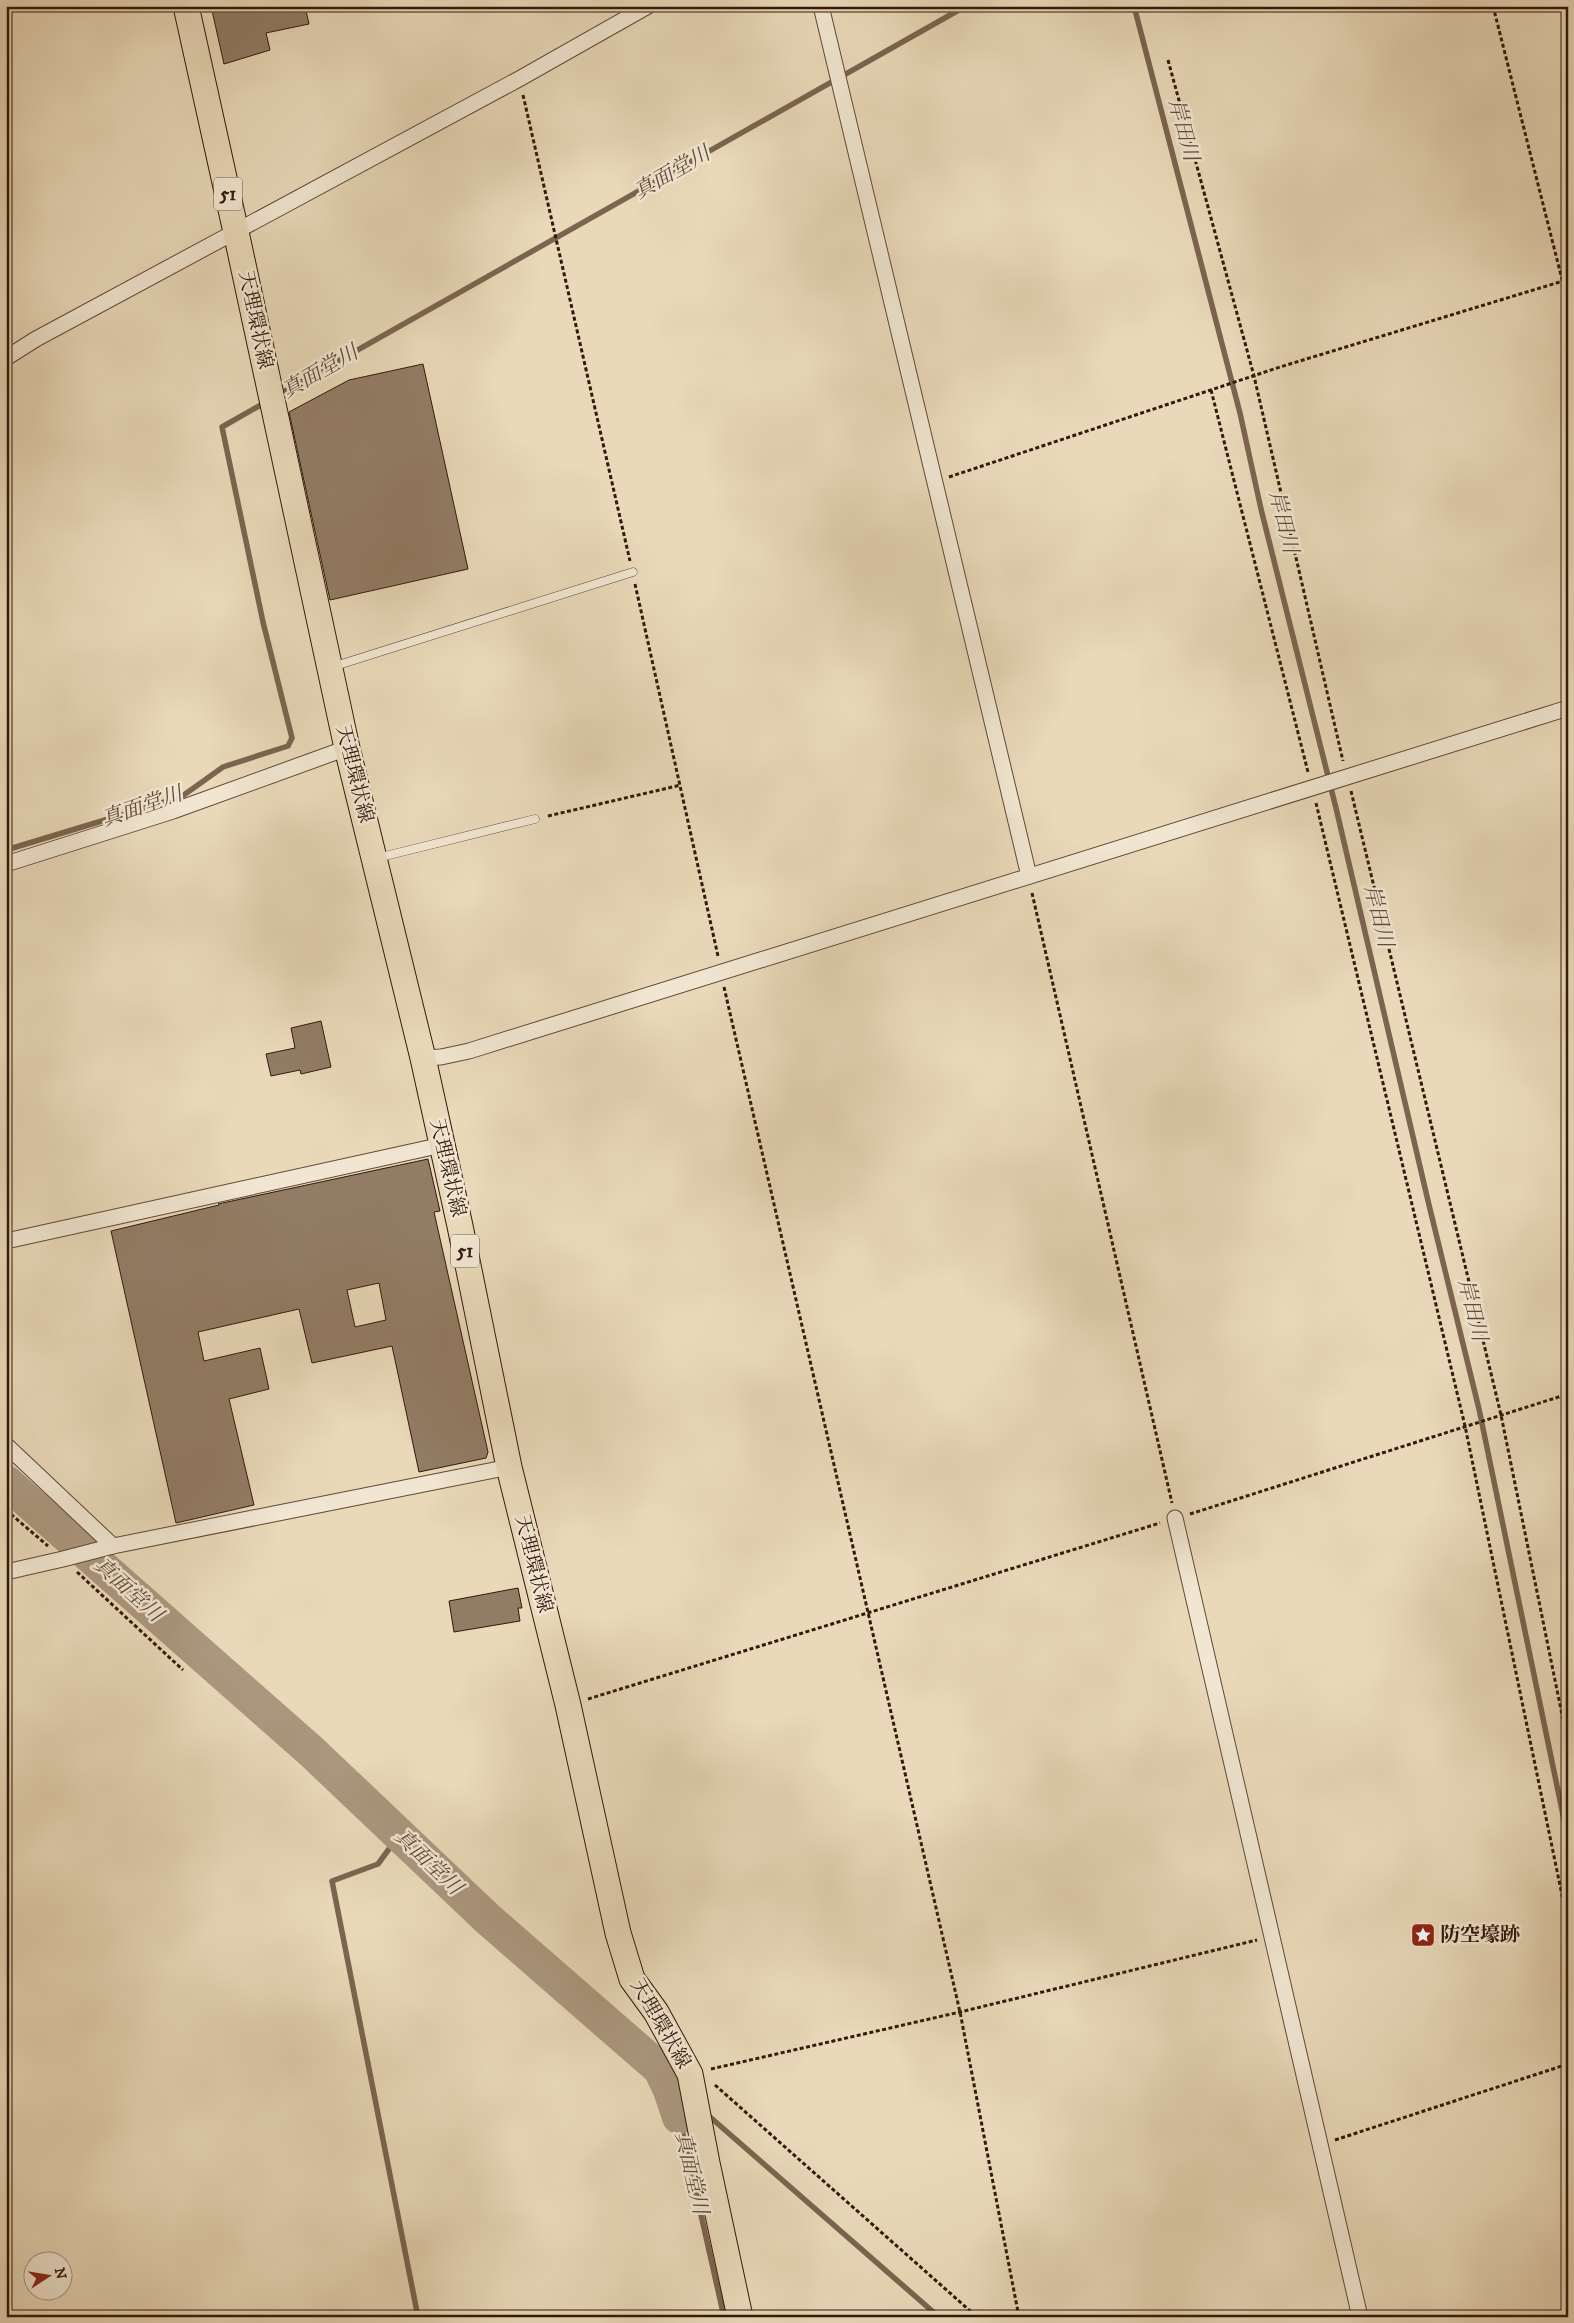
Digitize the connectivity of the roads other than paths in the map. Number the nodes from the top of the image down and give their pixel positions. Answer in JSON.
{"nodes":[{"id":1,"x":186,"y":6,"type":"edge"},
{"id":2,"x":648,"y":6,"type":"edge"},
{"id":3,"x":820,"y":6,"type":"edge"},
{"id":4,"x":236,"y":232,"type":"junction"},
{"id":5,"x":6,"y":358,"type":"edge"},
{"id":6,"x":633,"y":572,"type":"road end"},
{"id":7,"x":329,"y":668,"type":"junction"},
{"id":8,"x":1568,"y":708,"type":"edge"},
{"id":9,"x":347,"y":748,"type":"junction"},
{"id":10,"x":535,"y":819,"type":"road end"},
{"id":11,"x":375,"y":858,"type":"junction"},
{"id":12,"x":6,"y":864,"type":"edge"},
{"id":13,"x":1028,"y":876,"type":"junction"},
{"id":14,"x":423,"y":1058,"type":"junction"},
{"id":15,"x":442,"y":1144,"type":"junction"},
{"id":16,"x":6,"y":1241,"type":"edge"},
{"id":17,"x":6,"y":1445,"type":"edge"},
{"id":18,"x":508,"y":1467,"type":"junction"},
{"id":19,"x":1175,"y":1518,"type":"road end"},
{"id":20,"x":108,"y":1547,"type":"junction"},
{"id":21,"x":6,"y":1572,"type":"edge"},
{"id":22,"x":740,"y":2317,"type":"edge"},
{"id":23,"x":1360,"y":2317,"type":"edge"}],
"edges":[{"from":1,"to":4,"type":"main road","name":"天理環状線","number":"51"},
{"from":2,"to":4,"type":"street"},
{"from":3,"to":13,"type":"street"},
{"from":4,"to":5,"type":"street"},
{"from":4,"to":7,"type":"main road","name":"天理環状線","number":"51"},
{"from":6,"to":7,"type":"lane"},
{"from":7,"to":9,"type":"main road","name":"天理環状線","number":"51"},
{"from":8,"to":13,"type":"street"},
{"from":9,"to":11,"type":"main road","name":"天理環状線","number":"51"},
{"from":9,"to":12,"type":"street"},
{"from":10,"to":11,"type":"lane"},
{"from":11,"to":14,"type":"main road","name":"天理環状線","number":"51"},
{"from":13,"to":14,"type":"street"},
{"from":14,"to":15,"type":"main road","name":"天理環状線","number":"51"},
{"from":15,"to":16,"type":"street"},
{"from":15,"to":18,"type":"main road","name":"天理環状線","number":"51"},
{"from":17,"to":20,"type":"street"},
{"from":18,"to":20,"type":"street"},
{"from":18,"to":22,"type":"main road","name":"天理環状線","number":"51"},
{"from":19,"to":23,"type":"street"},
{"from":20,"to":21,"type":"street"}]}
